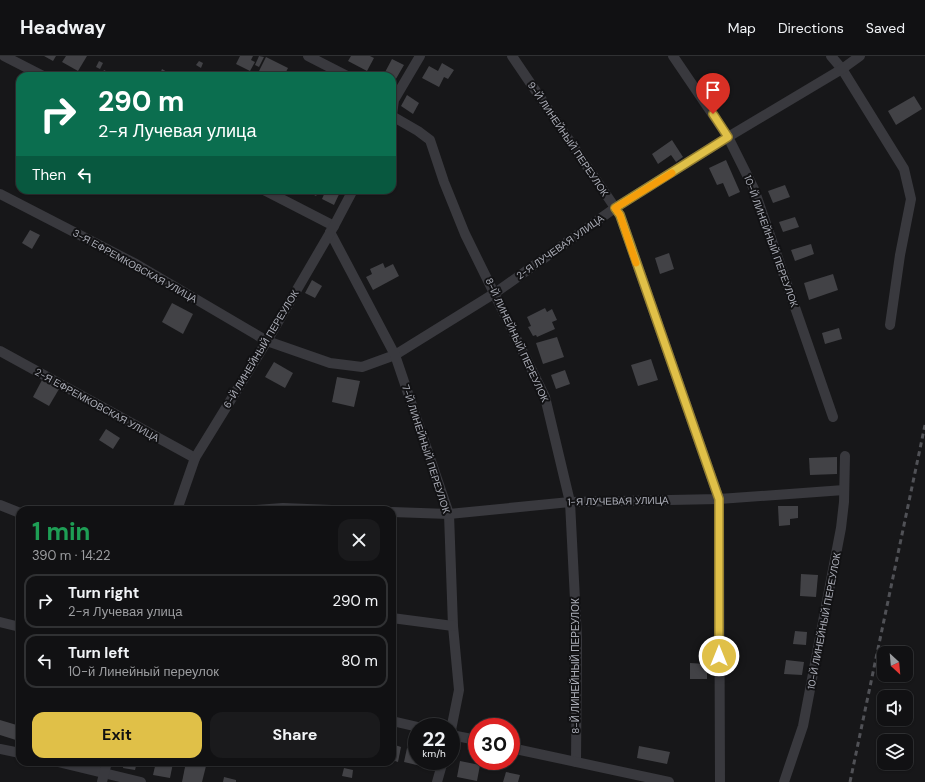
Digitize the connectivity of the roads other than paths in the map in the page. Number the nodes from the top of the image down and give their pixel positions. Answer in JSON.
{"nodes":[{"id":1,"x":4,"y":56,"type":"edge"},
{"id":2,"x":308,"y":56,"type":"edge"},
{"id":3,"x":420,"y":56,"type":"edge"},
{"id":4,"x":512,"y":56,"type":"edge"},
{"id":5,"x":673,"y":56,"type":"edge"},
{"id":6,"x":831,"y":56,"type":"edge"},
{"id":7,"x":860,"y":56,"type":"edge"},
{"id":8,"x":842,"y":69,"type":"junction"},
{"id":9,"x":35,"y":72,"type":"edge"},
{"id":10,"x":339,"y":72,"type":"edge"},
{"id":11,"x":396,"y":95,"type":"edge"},
{"id":12,"x":396,"y":117,"type":"edge"},
{"id":13,"x":728,"y":137,"type":"junction"},
{"id":14,"x":0,"y":194,"type":"edge"},
{"id":15,"x":271,"y":194,"type":"edge"},
{"id":16,"x":351,"y":194,"type":"edge"},
{"id":17,"x":615,"y":208,"type":"junction"},
{"id":18,"x":332,"y":229,"type":"junction"},
{"id":19,"x":495,"y":293,"type":"junction"},
{"id":20,"x":890,"y":325,"type":"dead end"},
{"id":21,"x":267,"y":341,"type":"junction"},
{"id":22,"x":0,"y":351,"type":"edge"},
{"id":23,"x":395,"y":355,"type":"junction"},
{"id":24,"x":833,"y":417,"type":"dead end"},
{"id":25,"x":845,"y":456,"type":"dead end"},
{"id":26,"x":195,"y":458,"type":"junction"},
{"id":27,"x":844,"y":490,"type":"junction"},
{"id":28,"x":719,"y":499,"type":"junction"},
{"id":29,"x":570,"y":502,"type":"junction"},
{"id":30,"x":0,"y":505,"type":"edge"},
{"id":31,"x":178,"y":506,"type":"edge"},
{"id":32,"x":16,"y":512,"type":"edge"},
{"id":33,"x":396,"y":512,"type":"edge"},
{"id":34,"x":449,"y":514,"type":"junction"},
{"id":35,"x":396,"y":619,"type":"edge"},
{"id":36,"x":0,"y":622,"type":"edge"},
{"id":37,"x":453,"y":626,"type":"junction"},
{"id":38,"x":16,"y":627,"type":"edge"},
{"id":39,"x":453,"y":718,"type":"edge"},
{"id":40,"x":396,"y":722,"type":"edge"},
{"id":41,"x":408,"y":725,"type":"edge"},
{"id":42,"x":0,"y":749,"type":"edge"},
{"id":43,"x":520,"y":750,"type":"edge"},
{"id":44,"x":16,"y":752,"type":"edge"},
{"id":45,"x":576,"y":762,"type":"junction"},
{"id":46,"x":70,"y":766,"type":"edge"},
{"id":47,"x":106,"y":766,"type":"edge"},
{"id":48,"x":440,"y":770,"type":"edge"},
{"id":49,"x":103,"y":777,"type":"edge"},
{"id":50,"x":140,"y":782,"type":"edge"},
{"id":51,"x":437,"y":782,"type":"edge"},
{"id":52,"x":669,"y":782,"type":"edge"},
{"id":53,"x":720,"y":782,"type":"edge"},
{"id":54,"x":784,"y":782,"type":"edge"}],
"edges":[{"from":1,"to":9,"type":"street"},
{"from":2,"to":10,"type":"street"},
{"from":3,"to":11,"type":"street"},
{"from":4,"to":17,"type":"street","name":"9-Й ЛИНЕЙНЫЙ ПЕРЕУЛОК"},
{"from":5,"to":13,"type":"street","name":"10-Й ЛИНЕЙНЫЙ ПЕРЕУЛОК"},
{"from":6,"to":8,"type":"street"},
{"from":7,"to":8,"type":"street","name":"2-Я ЛУЧЕВАЯ УЛИЦА"},
{"from":8,"to":13,"type":"street","name":"2-Я ЛУЧЕВАЯ УЛИЦА"},
{"from":8,"to":20,"type":"street"},
{"from":12,"to":19,"type":"street","name":"8-Й ЛИНЕЙНЫЙ ПЕРЕУЛОК"},
{"from":13,"to":17,"type":"street","name":"2-Я ЛУЧЕВАЯ УЛИЦА"},
{"from":13,"to":24,"type":"street","name":"10-Й ЛИНЕЙНЫЙ ПЕРЕУЛОК"},
{"from":14,"to":21,"type":"street","name":"3-Я ЕФРЕМКОВСКАЯ УЛИЦА"},
{"from":15,"to":18,"type":"street"},
{"from":16,"to":18,"type":"street","name":"6-Й ЛИНЕЙНЫЙ ПЕРЕУЛОК"},
{"from":17,"to":19,"type":"street","name":"2-Я ЛУЧЕВАЯ УЛИЦА"},
{"from":17,"to":28,"type":"street","name":"9-Й ЛИНЕЙНЫЙ ПЕРЕУЛОК"},
{"from":18,"to":21,"type":"street","name":"6-Й ЛИНЕЙНЫЙ ПЕРЕУЛОК"},
{"from":18,"to":23,"type":"street","name":"7-Й ЛИНЕЙНЫЙ ПЕРЕУЛОК"},
{"from":19,"to":23,"type":"street","name":"2-Я ЛУЧЕВАЯ УЛИЦА"},
{"from":19,"to":29,"type":"street","name":"8-Й ЛИНЕЙНЫЙ ПЕРЕУЛОК"},
{"from":21,"to":23,"type":"street","name":"2-Я ЛУЧЕВАЯ УЛИЦА"},
{"from":21,"to":26,"type":"street","name":"6-Й ЛИНЕЙНЫЙ ПЕРЕУЛОК"},
{"from":22,"to":26,"type":"street","name":"2-Я ЕФРЕМКОВСКАЯ УЛИЦА"},
{"from":23,"to":34,"type":"street","name":"7-Й ЛИНЕЙНЫЙ ПЕРЕУЛОК"},
{"from":25,"to":27,"type":"street","name":"10-Й ЛИНЕЙНЫЙ ПЕРЕУЛОК"},
{"from":26,"to":31,"type":"street","name":"6-Й ЛИНЕЙНЫЙ ПЕРЕУЛОК"},
{"from":27,"to":28,"type":"street","name":"1-Я ЛУЧЕВАЯ УЛИЦА"},
{"from":27,"to":54,"type":"street","name":"10-Й ЛИНЕЙНЫЙ ПЕРЕУЛОК"},
{"from":28,"to":29,"type":"street","name":"1-Я ЛУЧЕВАЯ УЛИЦА"},
{"from":28,"to":53,"type":"street","name":"9-Й ЛИНЕЙНЫЙ ПЕРЕУЛОК"},
{"from":29,"to":34,"type":"street","name":"1-Я ЛУЧЕВАЯ УЛИЦА"},
{"from":29,"to":45,"type":"street","name":"8-Й ЛИНЕЙНЫЙ ПЕРЕУЛОК"},
{"from":30,"to":32,"type":"street"},
{"from":33,"to":34,"type":"street","name":"1-Я ЛУЧЕВАЯ УЛИЦА"},
{"from":34,"to":37,"type":"street","name":"7-Й ЛИНЕЙНЫЙ ПЕРЕУЛОК"},
{"from":35,"to":37,"type":"street"},
{"from":36,"to":38,"type":"street"},
{"from":37,"to":39,"type":"street","name":"7-Й ЛИНЕЙНЫЙ ПЕРЕУЛОК"},
{"from":40,"to":41,"type":"street"},
{"from":42,"to":44,"type":"street"},
{"from":43,"to":45,"type":"street"},
{"from":45,"to":52,"type":"street"},
{"from":46,"to":49,"type":"street"},
{"from":47,"to":49,"type":"street"},
{"from":48,"to":51,"type":"street"},
{"from":49,"to":50,"type":"street"}]}
